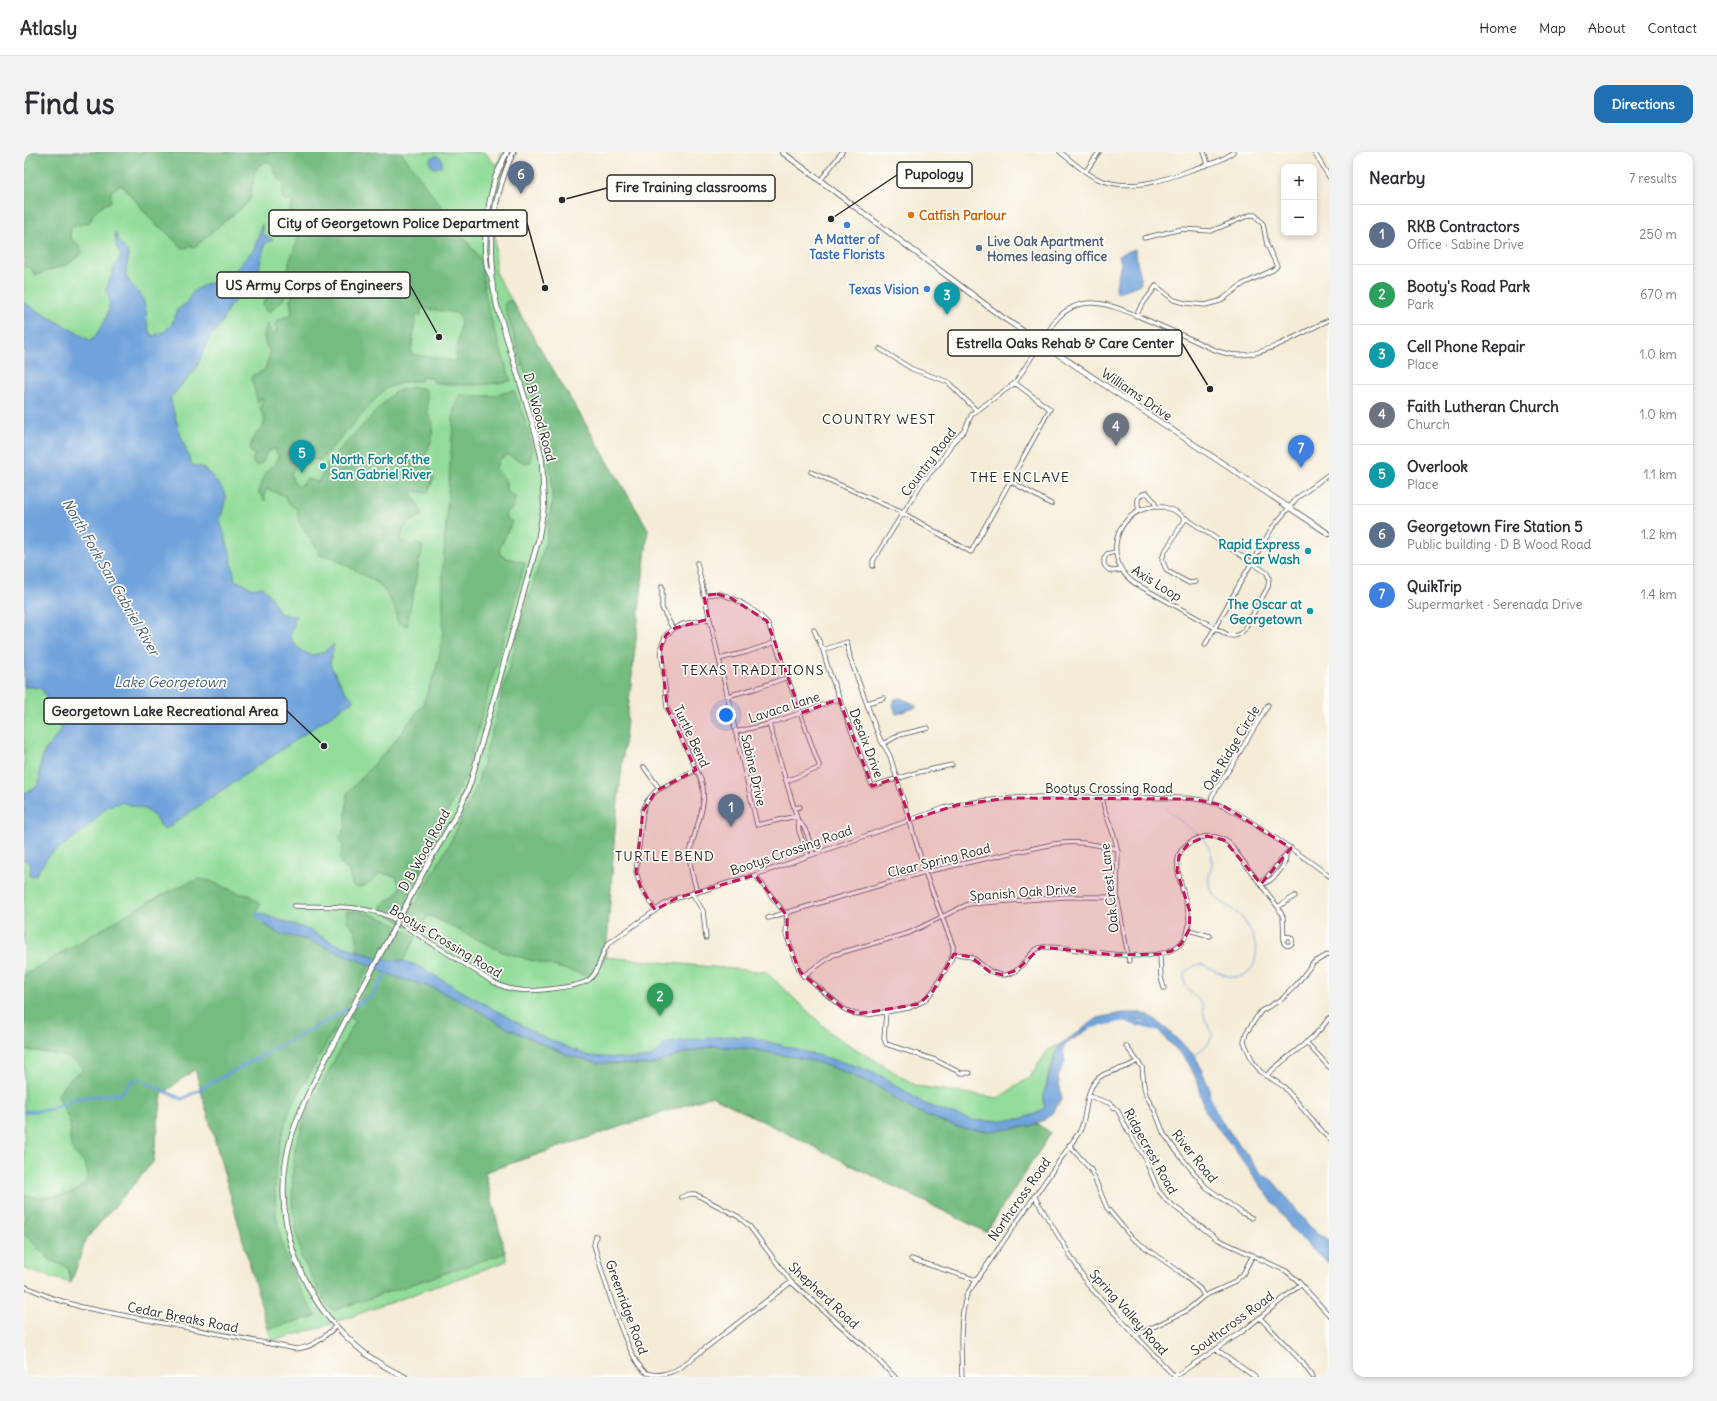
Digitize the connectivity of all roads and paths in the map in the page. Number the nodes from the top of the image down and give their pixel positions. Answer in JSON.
{"nodes":[{"id":1,"x":507,"y":152,"type":"edge"},
{"id":2,"x":513,"y":152,"type":"edge"},
{"id":3,"x":782,"y":152,"type":"edge"},
{"id":4,"x":842,"y":152,"type":"edge"},
{"id":5,"x":1060,"y":152,"type":"edge"},
{"id":6,"x":1099,"y":152,"type":"edge"},
{"id":7,"x":1204,"y":152,"type":"edge"},
{"id":8,"x":1233,"y":152,"type":"edge"},
{"id":9,"x":1314,"y":152,"type":"edge"},
{"id":10,"x":1208,"y":164,"type":"junction"},
{"id":11,"x":1086,"y":171,"type":"junction"},
{"id":12,"x":1329,"y":177,"type":"edge"},
{"id":13,"x":820,"y":181,"type":"junction"},
{"id":14,"x":493,"y":186,"type":"junction"},
{"id":15,"x":498,"y":188,"type":"junction"},
{"id":16,"x":486,"y":234,"type":"junction"},
{"id":17,"x":492,"y":234,"type":"junction"},
{"id":18,"x":1144,"y":238,"type":"dead end"},
{"id":19,"x":491,"y":276,"type":"junction"},
{"id":20,"x":1136,"y":316,"type":"junction"},
{"id":21,"x":1329,"y":320,"type":"edge"},
{"id":22,"x":1041,"y":344,"type":"junction"},
{"id":23,"x":880,"y":349,"type":"dead end"},
{"id":24,"x":1015,"y":383,"type":"junction"},
{"id":25,"x":976,"y":410,"type":"junction"},
{"id":26,"x":811,"y":472,"type":"dead end"},
{"id":27,"x":1329,"y":474,"type":"edge"},
{"id":28,"x":1010,"y":481,"type":"junction"},
{"id":29,"x":1051,"y":504,"type":"dead end"},
{"id":30,"x":1156,"y":507,"type":"junction"},
{"id":31,"x":1288,"y":507,"type":"junction"},
{"id":32,"x":1139,"y":511,"type":"junction"},
{"id":33,"x":903,"y":513,"type":"junction"},
{"id":34,"x":1186,"y":518,"type":"junction"},
{"id":35,"x":1329,"y":534,"type":"edge"},
{"id":36,"x":1115,"y":552,"type":"junction"},
{"id":37,"x":1252,"y":562,"type":"junction"},
{"id":38,"x":697,"y":563,"type":"dead end"},
{"id":39,"x":873,"y":566,"type":"dead end"},
{"id":40,"x":1120,"y":570,"type":"junction"},
{"id":41,"x":1196,"y":582,"type":"dead end"},
{"id":42,"x":662,"y":586,"type":"dead end"},
{"id":43,"x":704,"y":596,"type":"junction"},
{"id":44,"x":709,"y":619,"type":"junction"},
{"id":45,"x":672,"y":629,"type":"junction"},
{"id":46,"x":1215,"y":629,"type":"junction"},
{"id":47,"x":814,"y":630,"type":"dead end"},
{"id":48,"x":776,"y":642,"type":"junction"},
{"id":49,"x":1205,"y":645,"type":"dead end"},
{"id":50,"x":823,"y":650,"type":"junction"},
{"id":51,"x":719,"y":659,"type":"junction"},
{"id":52,"x":788,"y":677,"type":"junction"},
{"id":53,"x":727,"y":696,"type":"junction"},
{"id":54,"x":884,"y":698,"type":"dead end"},
{"id":55,"x":839,"y":699,"type":"junction"},
{"id":56,"x":867,"y":703,"type":"junction"},
{"id":57,"x":1268,"y":705,"type":"dead end"},
{"id":58,"x":802,"y":713,"type":"junction"},
{"id":59,"x":769,"y":724,"type":"junction"},
{"id":60,"x":928,"y":728,"type":"dead end"},
{"id":61,"x":735,"y":732,"type":"junction"},
{"id":62,"x":883,"y":744,"type":"junction"},
{"id":63,"x":952,"y":765,"type":"dead end"},
{"id":64,"x":644,"y":767,"type":"dead end"},
{"id":65,"x":696,"y":770,"type":"junction"},
{"id":66,"x":896,"y":778,"type":"junction"},
{"id":67,"x":786,"y":781,"type":"junction"},
{"id":68,"x":659,"y":788,"type":"junction"},
{"id":69,"x":1102,"y":797,"type":"junction"},
{"id":70,"x":1211,"y":802,"type":"junction"},
{"id":71,"x":800,"y":807,"type":"dead end"},
{"id":72,"x":794,"y":808,"type":"junction"},
{"id":73,"x":797,"y":818,"type":"junction"},
{"id":74,"x":910,"y":820,"type":"junction"},
{"id":75,"x":1291,"y":848,"type":"junction"},
{"id":76,"x":1117,"y":849,"type":"junction"},
{"id":77,"x":814,"y":854,"type":"junction"},
{"id":78,"x":808,"y":856,"type":"junction"},
{"id":79,"x":925,"y":872,"type":"junction"},
{"id":80,"x":755,"y":874,"type":"junction"},
{"id":81,"x":1329,"y":876,"type":"edge"},
{"id":82,"x":1261,"y":884,"type":"junction"},
{"id":83,"x":697,"y":892,"type":"junction"},
{"id":84,"x":692,"y":893,"type":"junction"},
{"id":85,"x":1295,"y":896,"type":"dead end"},
{"id":86,"x":1117,"y":897,"type":"junction"},
{"id":87,"x":294,"y":906,"type":"dead end"},
{"id":88,"x":1278,"y":907,"type":"junction"},
{"id":89,"x":655,"y":910,"type":"junction"},
{"id":90,"x":785,"y":912,"type":"junction"},
{"id":91,"x":768,"y":918,"type":"dead end"},
{"id":92,"x":942,"y":918,"type":"junction"},
{"id":93,"x":1189,"y":930,"type":"junction"},
{"id":94,"x":1210,"y":936,"type":"dead end"},
{"id":95,"x":706,"y":938,"type":"dead end"},
{"id":96,"x":1284,"y":940,"type":"dead end"},
{"id":97,"x":953,"y":954,"type":"junction"},
{"id":98,"x":1160,"y":954,"type":"junction"},
{"id":99,"x":1329,"y":954,"type":"edge"},
{"id":100,"x":1128,"y":955,"type":"junction"},
{"id":101,"x":1129,"y":961,"type":"dead end"},
{"id":102,"x":803,"y":976,"type":"junction"},
{"id":103,"x":1164,"y":988,"type":"dead end"},
{"id":104,"x":886,"y":1012,"type":"junction"},
{"id":105,"x":1329,"y":1018,"type":"edge"},
{"id":106,"x":1306,"y":1042,"type":"junction"},
{"id":107,"x":1126,"y":1046,"type":"dead end"},
{"id":108,"x":1137,"y":1061,"type":"junction"},
{"id":109,"x":1329,"y":1067,"type":"edge"},
{"id":110,"x":970,"y":1073,"type":"dead end"},
{"id":111,"x":1266,"y":1076,"type":"junction"},
{"id":112,"x":1088,"y":1096,"type":"junction"},
{"id":113,"x":1329,"y":1139,"type":"edge"},
{"id":114,"x":1069,"y":1145,"type":"junction"},
{"id":115,"x":1034,"y":1196,"type":"junction"},
{"id":116,"x":681,"y":1197,"type":"dead end"},
{"id":117,"x":1252,"y":1218,"type":"dead end"},
{"id":118,"x":596,"y":1236,"type":"dead end"},
{"id":119,"x":1253,"y":1255,"type":"junction"},
{"id":120,"x":910,"y":1259,"type":"dead end"},
{"id":121,"x":976,"y":1280,"type":"junction"},
{"id":122,"x":791,"y":1282,"type":"junction"},
{"id":123,"x":1301,"y":1284,"type":"junction"},
{"id":124,"x":24,"y":1286,"type":"edge"},
{"id":125,"x":1204,"y":1296,"type":"junction"},
{"id":126,"x":1329,"y":1315,"type":"edge"},
{"id":127,"x":1260,"y":1318,"type":"junction"},
{"id":128,"x":336,"y":1326,"type":"junction"},
{"id":129,"x":1135,"y":1336,"type":"junction"},
{"id":130,"x":1216,"y":1349,"type":"junction"},
{"id":131,"x":405,"y":1377,"type":"edge"},
{"id":132,"x":895,"y":1377,"type":"edge"},
{"id":133,"x":962,"y":1377,"type":"edge"},
{"id":134,"x":1174,"y":1377,"type":"edge"},
{"id":135,"x":1255,"y":1377,"type":"edge"},
{"id":136,"x":1313,"y":1377,"type":"edge"}],
"edges":[{"from":1,"to":14,"type":"main road","name":"D B Wood Road"},
{"from":2,"to":15,"type":"main road","name":"D B Wood Road"},
{"from":3,"to":13,"type":"main road","name":"Williams Drive"},
{"from":4,"to":13,"type":"street"},
{"from":5,"to":11,"type":"street"},
{"from":6,"to":11,"type":"street"},
{"from":7,"to":10,"type":"street"},
{"from":8,"to":10,"type":"street"},
{"from":9,"to":12,"type":"street"},
{"from":10,"to":11,"type":"street"},
{"from":13,"to":22,"type":"main road","name":"Williams Drive"},
{"from":14,"to":15,"type":"street"},
{"from":14,"to":16,"type":"main road","name":"D B Wood Road"},
{"from":15,"to":17,"type":"main road","name":"D B Wood Road"},
{"from":16,"to":17,"type":"street"},
{"from":16,"to":19,"type":"main road","name":"D B Wood Road"},
{"from":17,"to":19,"type":"main road","name":"D B Wood Road"},
{"from":18,"to":20,"type":"street"},
{"from":19,"to":128,"type":"main road","name":"D B Wood Road","bridge":true},
{"from":20,"to":21,"type":"street","name":"Country Road"},
{"from":20,"to":22,"type":"street","name":"Country Road"},
{"from":22,"to":24,"type":"street","name":"Country Road"},
{"from":22,"to":31,"type":"main road","name":"Williams Drive"},
{"from":23,"to":25,"type":"street"},
{"from":24,"to":25,"type":"street","name":"Country Road"},
{"from":24,"to":28,"type":"street"},
{"from":25,"to":33,"type":"street","name":"Country Road"},
{"from":26,"to":33,"type":"street"},
{"from":27,"to":31,"type":"street"},
{"from":28,"to":29,"type":"street"},
{"from":28,"to":33,"type":"street"},
{"from":30,"to":32,"type":"street","name":"Axis Loop"},
{"from":30,"to":32,"type":"street"},
{"from":30,"to":34,"type":"street","name":"Axis Loop"},
{"from":31,"to":35,"type":"main road","name":"Williams Drive"},
{"from":31,"to":37,"type":"street"},
{"from":32,"to":36,"type":"street","name":"Axis Loop"},
{"from":33,"to":39,"type":"street","name":"Country Road"},
{"from":34,"to":37,"type":"street","name":"Axis Loop"},
{"from":34,"to":41,"type":"street"},
{"from":36,"to":40,"type":"street","name":"Axis Loop"},
{"from":36,"to":40,"type":"street"},
{"from":37,"to":46,"type":"street"},
{"from":37,"to":46,"type":"street","name":"Axis Loop"},
{"from":38,"to":43,"type":"street","name":"Sabine Drive"},
{"from":40,"to":46,"type":"street","name":"Axis Loop"},
{"from":42,"to":45,"type":"street"},
{"from":43,"to":44,"type":"street","name":"Sabine Drive"},
{"from":43,"to":48,"type":"street"},
{"from":44,"to":45,"type":"street"},
{"from":44,"to":51,"type":"street","name":"Sabine Drive"},
{"from":45,"to":65,"type":"street","name":"Turtle Bend"},
{"from":46,"to":49,"type":"street"},
{"from":47,"to":50,"type":"street","name":"Desaix Drive"},
{"from":48,"to":51,"type":"street"},
{"from":48,"to":52,"type":"street"},
{"from":50,"to":55,"type":"street","name":"Desaix Drive"},
{"from":50,"to":56,"type":"street"},
{"from":51,"to":53,"type":"street","name":"Sabine Drive"},
{"from":52,"to":53,"type":"street"},
{"from":52,"to":58,"type":"street"},
{"from":53,"to":61,"type":"street","name":"Sabine Drive"},
{"from":54,"to":56,"type":"street"},
{"from":55,"to":58,"type":"street","name":"Lavaca Lane"},
{"from":55,"to":66,"type":"street","name":"Desaix Drive"},
{"from":56,"to":62,"type":"street"},
{"from":57,"to":70,"type":"street","name":"Oak Ridge Circle"},
{"from":58,"to":59,"type":"street","name":"Lavaca Lane"},
{"from":58,"to":67,"type":"street"},
{"from":59,"to":61,"type":"street","name":"Lavaca Lane"},
{"from":59,"to":67,"type":"street"},
{"from":60,"to":62,"type":"street"},
{"from":61,"to":73,"type":"street","name":"Sabine Drive"},
{"from":62,"to":66,"type":"street"},
{"from":63,"to":66,"type":"street","name":"Desaix Drive"},
{"from":64,"to":68,"type":"street"},
{"from":65,"to":68,"type":"street"},
{"from":65,"to":83,"type":"street","name":"Turtle Bend"},
{"from":66,"to":74,"type":"street"},
{"from":67,"to":72,"type":"street"},
{"from":68,"to":89,"type":"street"},
{"from":69,"to":70,"type":"street","name":"Bootys Crossing Road"},
{"from":69,"to":74,"type":"street","name":"Bootys Crossing Road"},
{"from":69,"to":76,"type":"street","name":"Oak Crest Lane"},
{"from":70,"to":75,"type":"street","name":"Bootys Crossing Road"},
{"from":71,"to":72,"type":"street"},
{"from":72,"to":73,"type":"street"},
{"from":73,"to":77,"type":"street"},
{"from":73,"to":78,"type":"street"},
{"from":74,"to":77,"type":"street","name":"Bootys Crossing Road"},
{"from":74,"to":79,"type":"street"},
{"from":75,"to":81,"type":"street","name":"Bootys Crossing Road"},
{"from":75,"to":82,"type":"street"},
{"from":76,"to":79,"type":"street","name":"Clear Spring Road"},
{"from":76,"to":86,"type":"street","name":"Oak Crest Lane"},
{"from":77,"to":78,"type":"street","name":"Bootys Crossing Road"},
{"from":78,"to":80,"type":"street","name":"Bootys Crossing Road"},
{"from":79,"to":90,"type":"street","name":"Clear Spring Road"},
{"from":79,"to":92,"type":"street"},
{"from":80,"to":83,"type":"street","name":"Bootys Crossing Road"},
{"from":80,"to":90,"type":"street"},
{"from":82,"to":88,"type":"street"},
{"from":82,"to":93,"type":"street"},
{"from":83,"to":84,"type":"street","name":"Bootys Crossing Road"},
{"from":84,"to":89,"type":"street","name":"Bootys Crossing Road"},
{"from":84,"to":95,"type":"street"},
{"from":85,"to":88,"type":"street"},
{"from":86,"to":92,"type":"street","name":"Spanish Oak Drive"},
{"from":86,"to":100,"type":"street","name":"Oak Crest Lane"},
{"from":87,"to":89,"type":"street","name":"Bootys Crossing Road"},
{"from":88,"to":96,"type":"street"},
{"from":90,"to":91,"type":"street","name":"Clear Spring Road"},
{"from":90,"to":102,"type":"street"},
{"from":92,"to":97,"type":"street"},
{"from":92,"to":102,"type":"street","name":"Spanish Oak Drive"},
{"from":93,"to":94,"type":"street"},
{"from":93,"to":98,"type":"street"},
{"from":97,"to":100,"type":"street"},
{"from":97,"to":104,"type":"street"},
{"from":98,"to":100,"type":"street"},
{"from":98,"to":103,"type":"street"},
{"from":99,"to":111,"type":"street"},
{"from":100,"to":101,"type":"street","name":"Oak Crest Lane"},
{"from":102,"to":104,"type":"street"},
{"from":104,"to":110,"type":"street"},
{"from":105,"to":106,"type":"street"},
{"from":106,"to":109,"type":"street"},
{"from":106,"to":111,"type":"street"},
{"from":107,"to":108,"type":"street","name":"River Road"},
{"from":108,"to":112,"type":"street","name":"Northcross Road"},
{"from":108,"to":117,"type":"street","name":"River Road"},
{"from":111,"to":113,"type":"street"},
{"from":112,"to":114,"type":"street","name":"Northcross Road"},
{"from":112,"to":119,"type":"street","name":"Ridgecrest Road"},
{"from":114,"to":115,"type":"street","name":"Northcross Road"},
{"from":114,"to":125,"type":"street"},
{"from":115,"to":121,"type":"street","name":"Northcross Road"},
{"from":115,"to":129,"type":"street","name":"Spring Valley Road"},
{"from":116,"to":122,"type":"street","name":"Shepherd Road"},
{"from":118,"to":122,"type":"street","name":"Greenridge Road"},
{"from":119,"to":123,"type":"street","name":"Ridgecrest Road"},
{"from":119,"to":125,"type":"street"},
{"from":120,"to":121,"type":"street"},
{"from":121,"to":133,"type":"street","name":"Northcross Road"},
{"from":122,"to":132,"type":"street","name":"Shepherd Road"},
{"from":123,"to":126,"type":"street","name":"Ridgecrest Road"},
{"from":123,"to":127,"type":"street","name":"Southcross Road"},
{"from":124,"to":128,"type":"street","name":"Cedar Breaks Road"},
{"from":125,"to":129,"type":"street"},
{"from":127,"to":130,"type":"street","name":"Southcross Road"},
{"from":127,"to":136,"type":"street"},
{"from":128,"to":131,"type":"main road","name":"D B Wood Road"},
{"from":129,"to":134,"type":"street","name":"Spring Valley Road"},
{"from":130,"to":134,"type":"street","name":"Southcross Road"},
{"from":130,"to":135,"type":"street"}]}
